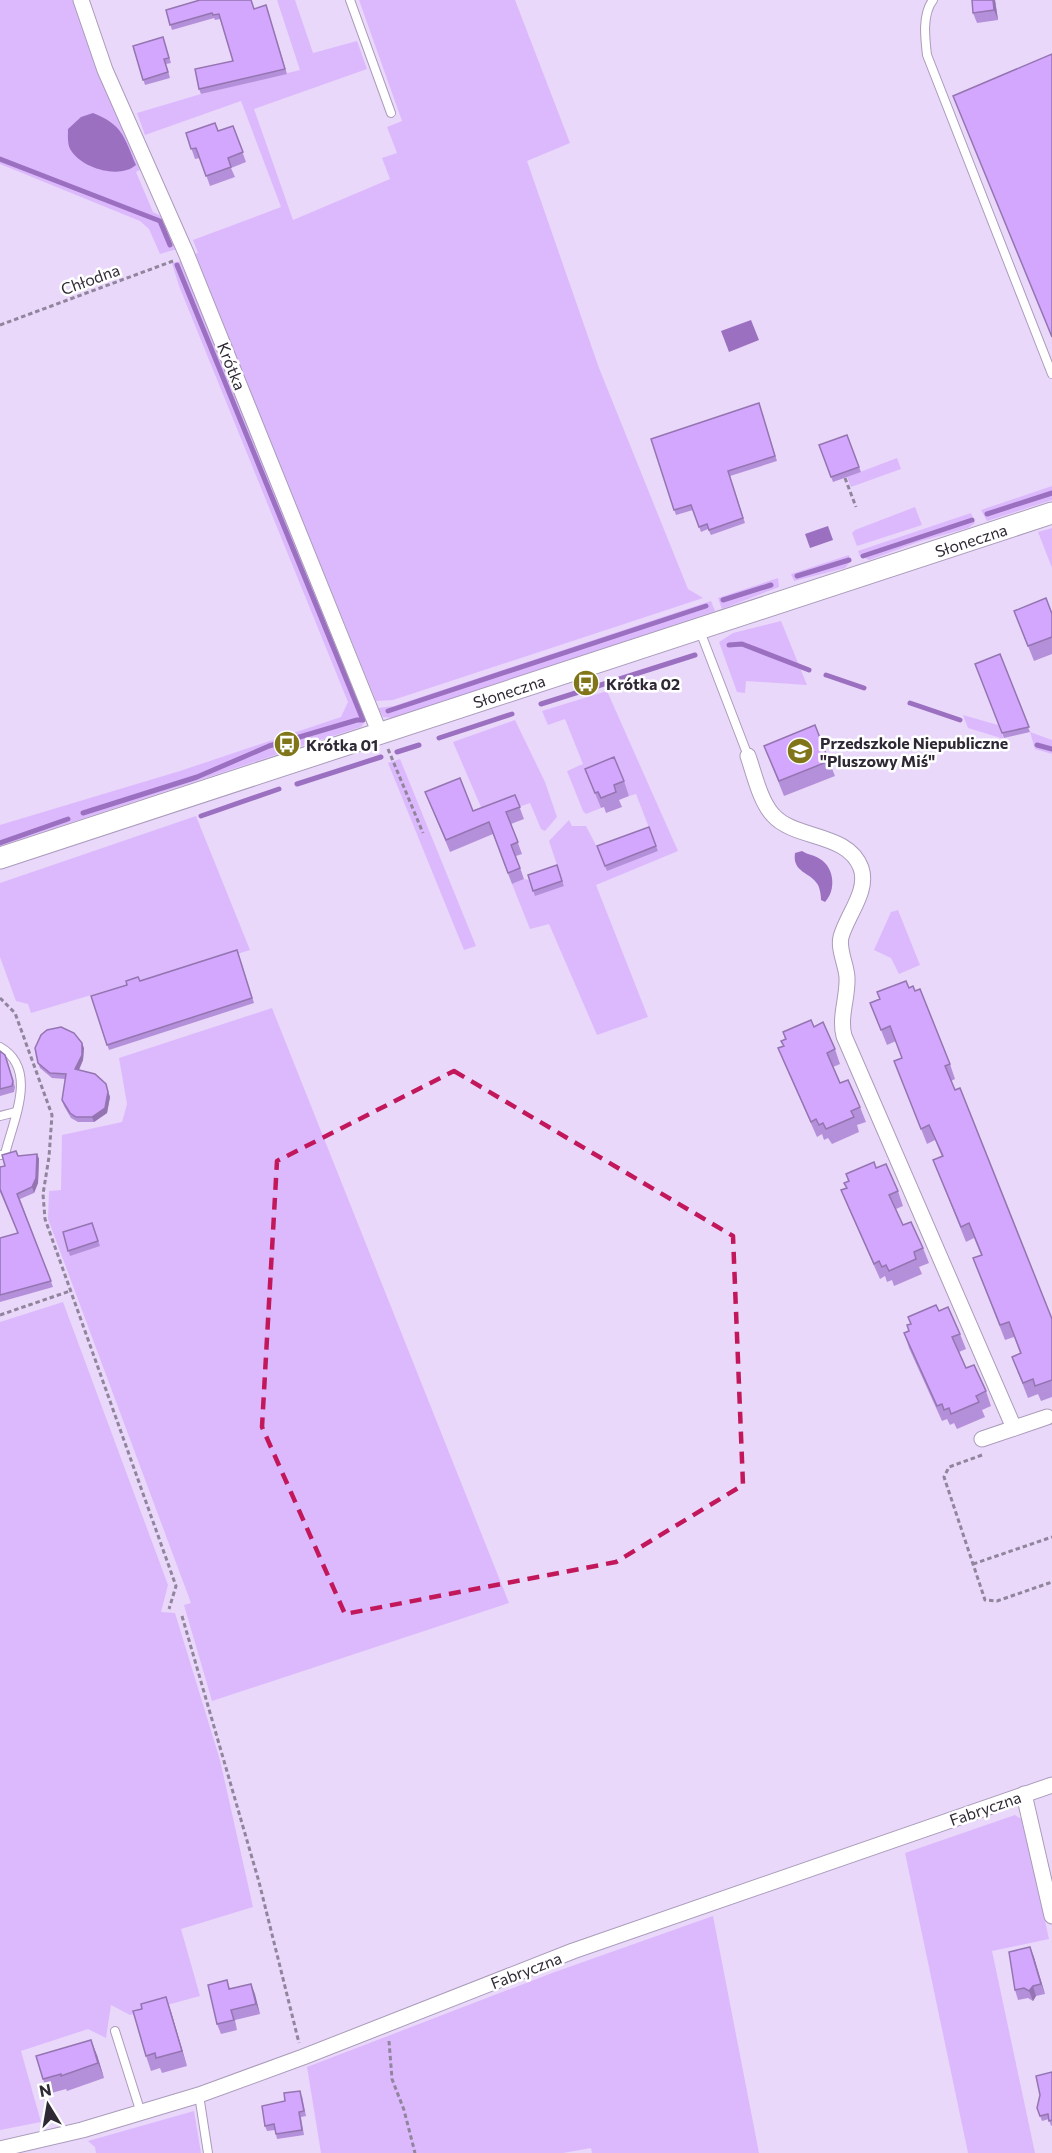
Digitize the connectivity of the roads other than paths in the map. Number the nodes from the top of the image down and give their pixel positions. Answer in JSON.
{"nodes":[{"id":1,"x":81,"y":0,"type":"edge"},
{"id":2,"x":350,"y":0,"type":"edge"},
{"id":3,"x":933,"y":0,"type":"edge"},
{"id":4,"x":391,"y":113,"type":"dead end"},
{"id":5,"x":1052,"y":374,"type":"edge"},
{"id":6,"x":1052,"y":513,"type":"edge"},
{"id":7,"x":699,"y":629,"type":"junction"},
{"id":8,"x":383,"y":739,"type":"junction"},
{"id":9,"x":748,"y":756,"type":"joint"},
{"id":10,"x":0,"y":858,"type":"edge"},
{"id":11,"x":0,"y":1047,"type":"edge"},
{"id":12,"x":16,"y":1112,"type":"junction"},
{"id":13,"x":0,"y":1116,"type":"edge"},
{"id":14,"x":0,"y":1155,"type":"edge"},
{"id":15,"x":1047,"y":1418,"type":"dead end"},
{"id":16,"x":1014,"y":1428,"type":"junction"},
{"id":17,"x":982,"y":1439,"type":"dead end"},
{"id":18,"x":1052,"y":1785,"type":"edge"},
{"id":19,"x":1024,"y":1794,"type":"junction"},
{"id":20,"x":1052,"y":1916,"type":"edge"},
{"id":21,"x":116,"y":2031,"type":"dead end"},
{"id":22,"x":199,"y":2095,"type":"junction"},
{"id":23,"x":141,"y":2113,"type":"junction"},
{"id":24,"x":0,"y":2149,"type":"edge"},
{"id":25,"x":208,"y":2153,"type":"edge"}],
"edges":[{"from":1,"to":8,"type":"street","name":"Krótka"},
{"from":2,"to":4,"type":"lane"},
{"from":3,"to":5,"type":"lane"},
{"from":6,"to":7,"type":"main road","name":"Słoneczna"},
{"from":7,"to":8,"type":"main road","name":"Słoneczna"},
{"from":7,"to":9,"type":"lane"},
{"from":8,"to":10,"type":"main road","name":"Słoneczna"},
{"from":9,"to":16,"type":"street"},
{"from":11,"to":12,"type":"lane"},
{"from":12,"to":13,"type":"lane"},
{"from":12,"to":14,"type":"lane"},
{"from":15,"to":16,"type":"street"},
{"from":16,"to":17,"type":"street"},
{"from":18,"to":19,"type":"street","name":"Fabryczna"},
{"from":19,"to":20,"type":"street"},
{"from":19,"to":22,"type":"street","name":"Fabryczna"},
{"from":21,"to":23,"type":"lane"},
{"from":22,"to":23,"type":"street","name":"Fabryczna"},
{"from":22,"to":25,"type":"lane"},
{"from":23,"to":24,"type":"street","name":"Fabryczna"}]}
